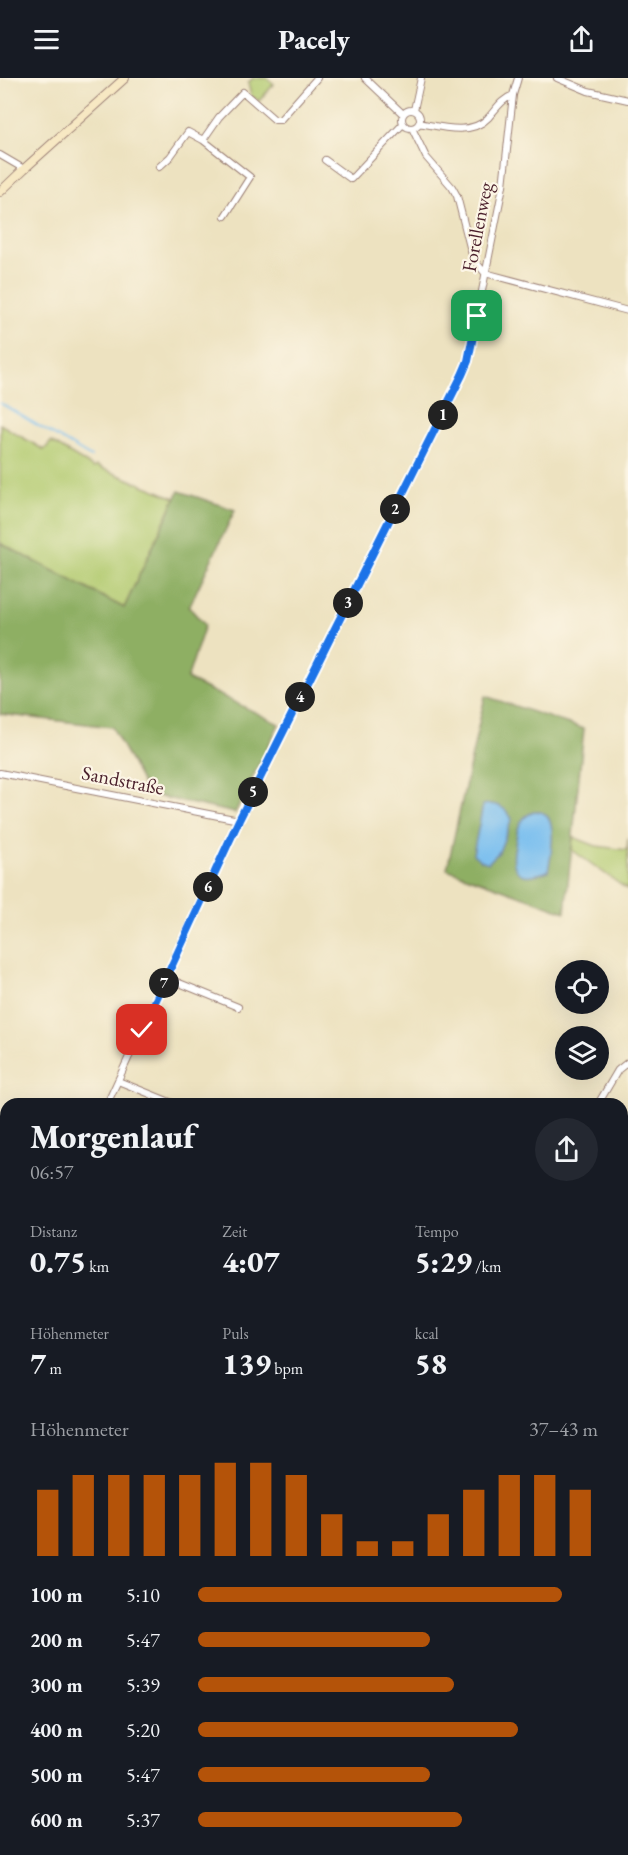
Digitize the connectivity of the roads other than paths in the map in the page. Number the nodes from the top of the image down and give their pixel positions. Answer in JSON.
{"nodes":[{"id":1,"x":125,"y":78,"type":"edge"},
{"id":2,"x":317,"y":78,"type":"edge"},
{"id":3,"x":365,"y":78,"type":"edge"},
{"id":4,"x":421,"y":78,"type":"edge"},
{"id":5,"x":518,"y":78,"type":"edge"},
{"id":6,"x":556,"y":78,"type":"edge"},
{"id":7,"x":513,"y":95,"type":"junction"},
{"id":8,"x":628,"y":100,"type":"edge"},
{"id":9,"x":414,"y":110,"type":"junction"},
{"id":10,"x":403,"y":114,"type":"junction"},
{"id":11,"x":419,"y":123,"type":"junction"},
{"id":12,"x":403,"y":124,"type":"junction"},
{"id":13,"x":412,"y":128,"type":"junction"},
{"id":14,"x":203,"y":140,"type":"junction"},
{"id":15,"x":0,"y":155,"type":"edge"},
{"id":16,"x":325,"y":160,"type":"dead end"},
{"id":17,"x":159,"y":167,"type":"dead end"},
{"id":18,"x":24,"y":169,"type":"junction"},
{"id":19,"x":0,"y":192,"type":"edge"},
{"id":20,"x":225,"y":216,"type":"dead end"},
{"id":21,"x":484,"y":273,"type":"junction"},
{"id":22,"x":628,"y":311,"type":"edge"},
{"id":23,"x":0,"y":773,"type":"edge"},
{"id":24,"x":239,"y":820,"type":"junction"},
{"id":25,"x":166,"y":978,"type":"junction"},
{"id":26,"x":238,"y":1007,"type":"dead end"},
{"id":27,"x":628,"y":1062,"type":"edge"},
{"id":28,"x":118,"y":1081,"type":"junction"},
{"id":29,"x":110,"y":1098,"type":"edge"},
{"id":30,"x":160,"y":1098,"type":"edge"},
{"id":31,"x":602,"y":1098,"type":"edge"}],
"edges":[{"from":1,"to":18,"type":"street"},
{"from":2,"to":14,"type":"street"},
{"from":3,"to":10,"type":"street"},
{"from":4,"to":9,"type":"street"},
{"from":5,"to":7,"type":"street","name":"Forellenweg"},
{"from":6,"to":8,"type":"street"},
{"from":7,"to":11,"type":"street"},
{"from":7,"to":21,"type":"street","name":"Forellenweg"},
{"from":9,"to":10,"type":"street"},
{"from":9,"to":11,"type":"street"},
{"from":10,"to":12,"type":"street"},
{"from":11,"to":13,"type":"street"},
{"from":12,"to":13,"type":"street"},
{"from":12,"to":16,"type":"street"},
{"from":13,"to":21,"type":"street"},
{"from":14,"to":17,"type":"street"},
{"from":14,"to":20,"type":"street"},
{"from":15,"to":18,"type":"street"},
{"from":18,"to":19,"type":"street"},
{"from":21,"to":22,"type":"street"},
{"from":21,"to":24,"type":"street","name":"Forellenweg"},
{"from":23,"to":24,"type":"street","name":"Sandstraße"},
{"from":24,"to":25,"type":"street","name":"Forellenweg"},
{"from":25,"to":26,"type":"street"},
{"from":25,"to":28,"type":"street","name":"Forellenweg"},
{"from":27,"to":31,"type":"street"},
{"from":28,"to":29,"type":"street","name":"Forellenweg"},
{"from":28,"to":30,"type":"street"}]}
